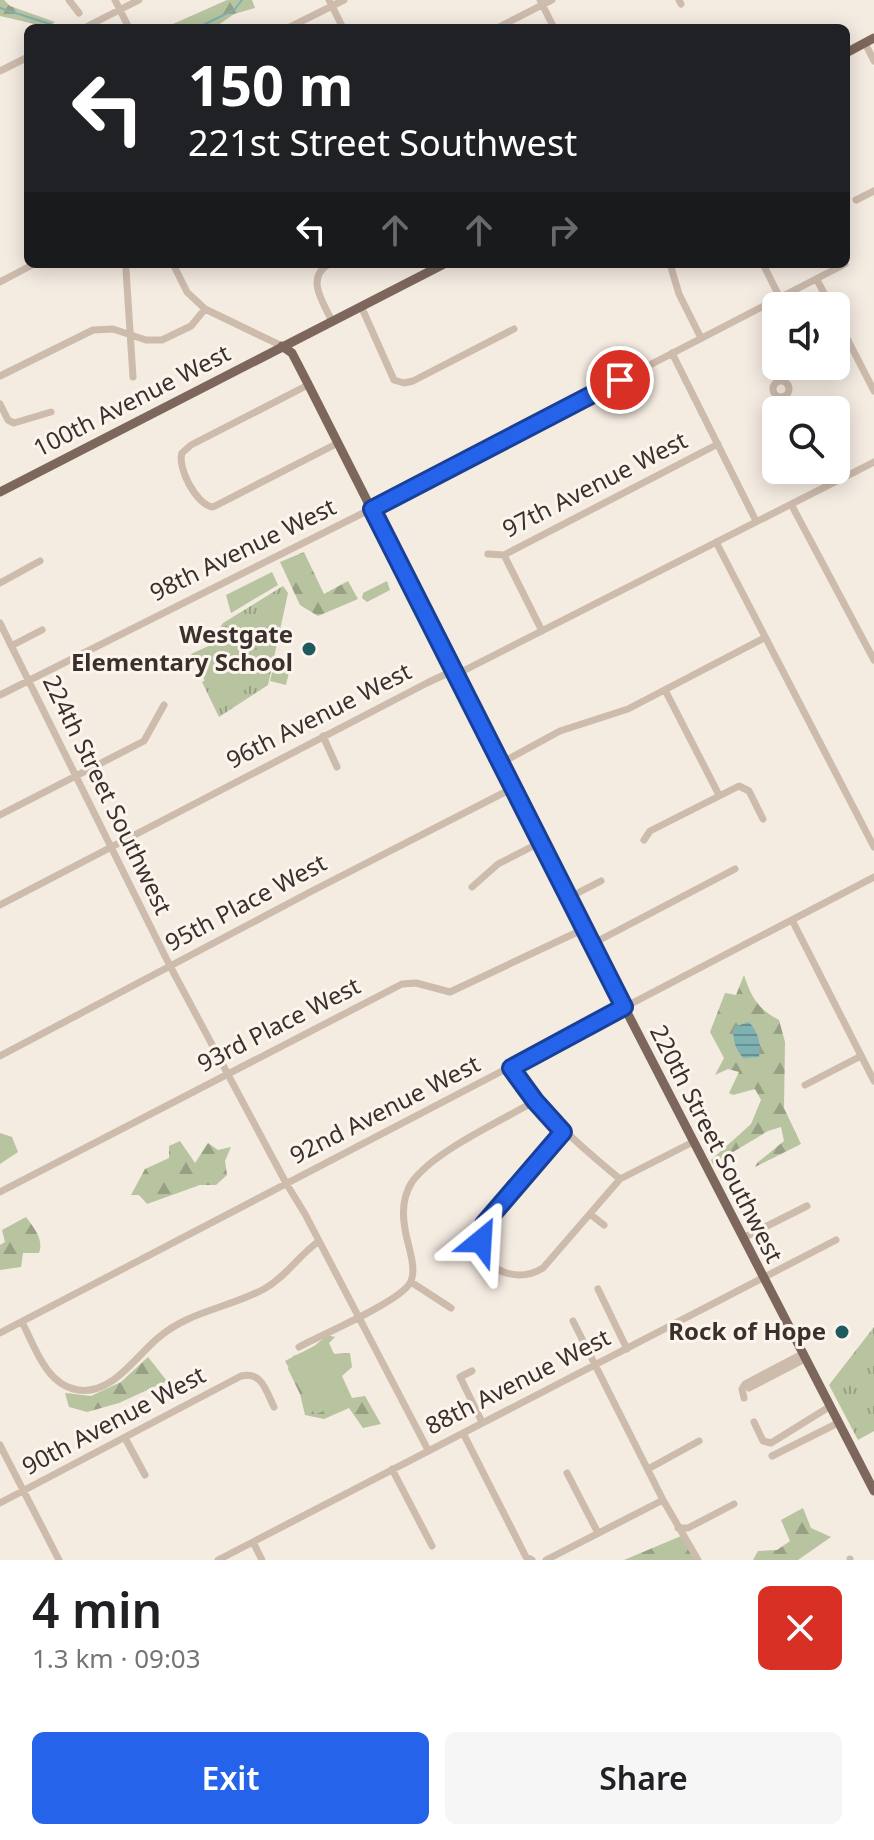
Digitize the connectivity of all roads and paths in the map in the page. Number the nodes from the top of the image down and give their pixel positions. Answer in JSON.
{"nodes":[{"id":1,"x":69,"y":0,"type":"edge"},
{"id":2,"x":115,"y":0,"type":"edge"},
{"id":3,"x":139,"y":0,"type":"edge"},
{"id":4,"x":344,"y":0,"type":"edge"},
{"id":5,"x":552,"y":0,"type":"edge"},
{"id":6,"x":541,"y":2,"type":"edge"},
{"id":7,"x":330,"y":3,"type":"edge"},
{"id":8,"x":120,"y":10,"type":"junction"},
{"id":9,"x":79,"y":13,"type":"dead end"},
{"id":10,"x":92,"y":24,"type":"edge"},
{"id":11,"x":127,"y":24,"type":"edge"},
{"id":12,"x":295,"y":24,"type":"edge"},
{"id":13,"x":341,"y":24,"type":"edge"},
{"id":14,"x":504,"y":24,"type":"edge"},
{"id":15,"x":552,"y":24,"type":"edge"},
{"id":16,"x":870,"y":41,"type":"edge"},
{"id":17,"x":850,"y":51,"type":"edge"},
{"id":18,"x":24,"y":59,"type":"edge"},
{"id":19,"x":874,"y":61,"type":"edge"},
{"id":20,"x":0,"y":71,"type":"edge"},
{"id":21,"x":874,"y":191,"type":"edge"},
{"id":22,"x":856,"y":200,"type":"dead end"},
{"id":23,"x":26,"y":268,"type":"edge"},
{"id":24,"x":175,"y":268,"type":"edge"},
{"id":25,"x":322,"y":268,"type":"edge"},
{"id":26,"x":436,"y":268,"type":"edge"},
{"id":27,"x":671,"y":268,"type":"edge"},
{"id":28,"x":765,"y":268,"type":"edge"},
{"id":29,"x":838,"y":268,"type":"edge"},
{"id":30,"x":126,"y":270,"type":"dead end"},
{"id":31,"x":817,"y":280,"type":"junction"},
{"id":32,"x":0,"y":282,"type":"edge"},
{"id":33,"x":777,"y":292,"type":"edge"},
{"id":34,"x":792,"y":292,"type":"edge"},
{"id":35,"x":823,"y":292,"type":"edge"},
{"id":36,"x":361,"y":306,"type":"junction"},
{"id":37,"x":762,"y":307,"type":"edge"},
{"id":38,"x":205,"y":309,"type":"junction"},
{"id":39,"x":332,"y":321,"type":"junction"},
{"id":40,"x":514,"y":329,"type":"dead end"},
{"id":41,"x":131,"y":334,"type":"junction"},
{"id":42,"x":701,"y":338,"type":"junction"},
{"id":43,"x":850,"y":344,"type":"edge"},
{"id":44,"x":282,"y":346,"type":"junction"},
{"id":45,"x":672,"y":353,"type":"junction"},
{"id":46,"x":0,"y":376,"type":"edge"},
{"id":47,"x":133,"y":377,"type":"dead end"},
{"id":48,"x":308,"y":385,"type":"junction"},
{"id":49,"x":874,"y":391,"type":"edge"},
{"id":50,"x":0,"y":404,"type":"edge"},
{"id":51,"x":51,"y":412,"type":"dead end"},
{"id":52,"x":338,"y":443,"type":"junction"},
{"id":53,"x":718,"y":444,"type":"junction"},
{"id":54,"x":874,"y":462,"type":"edge"},
{"id":55,"x":850,"y":474,"type":"edge"},
{"id":56,"x":829,"y":484,"type":"edge"},
{"id":57,"x":0,"y":492,"type":"edge"},
{"id":58,"x":791,"y":504,"type":"junction"},
{"id":59,"x":372,"y":509,"type":"junction"},
{"id":60,"x":756,"y":521,"type":"junction"},
{"id":61,"x":716,"y":542,"type":"junction"},
{"id":62,"x":488,"y":554,"type":"dead end"},
{"id":63,"x":504,"y":555,"type":"junction"},
{"id":64,"x":40,"y":561,"type":"dead end"},
{"id":65,"x":0,"y":583,"type":"edge"},
{"id":66,"x":0,"y":623,"type":"edge"},
{"id":67,"x":42,"y":630,"type":"dead end"},
{"id":68,"x":542,"y":631,"type":"junction"},
{"id":69,"x":764,"y":638,"type":"junction"},
{"id":70,"x":11,"y":646,"type":"junction"},
{"id":71,"x":874,"y":660,"type":"edge"},
{"id":72,"x":454,"y":672,"type":"junction"},
{"id":73,"x":28,"y":681,"type":"junction"},
{"id":74,"x":665,"y":690,"type":"junction"},
{"id":75,"x":0,"y":695,"type":"edge"},
{"id":76,"x":164,"y":705,"type":"dead end"},
{"id":77,"x":323,"y":736,"type":"junction"},
{"id":78,"x":501,"y":763,"type":"junction"},
{"id":79,"x":337,"y":767,"type":"dead end"},
{"id":80,"x":75,"y":776,"type":"junction"},
{"id":81,"x":513,"y":788,"type":"junction"},
{"id":82,"x":719,"y":795,"type":"junction"},
{"id":83,"x":0,"y":815,"type":"edge"},
{"id":84,"x":763,"y":819,"type":"dead end"},
{"id":85,"x":644,"y":840,"type":"dead end"},
{"id":86,"x":541,"y":842,"type":"junction"},
{"id":87,"x":874,"y":847,"type":"edge"},
{"id":88,"x":110,"y":848,"type":"junction"},
{"id":89,"x":735,"y":869,"type":"dead end"},
{"id":90,"x":874,"y":877,"type":"edge"},
{"id":91,"x":601,"y":881,"type":"dead end"},
{"id":92,"x":472,"y":887,"type":"dead end"},
{"id":93,"x":568,"y":898,"type":"junction"},
{"id":94,"x":0,"y":905,"type":"edge"},
{"id":95,"x":792,"y":920,"type":"junction"},
{"id":96,"x":584,"y":929,"type":"junction"},
{"id":97,"x":592,"y":944,"type":"junction"},
{"id":98,"x":170,"y":966,"type":"junction"},
{"id":99,"x":624,"y":1007,"type":"junction"},
{"id":100,"x":0,"y":1056,"type":"edge"},
{"id":101,"x":861,"y":1056,"type":"junction"},
{"id":102,"x":511,"y":1068,"type":"junction"},
{"id":103,"x":227,"y":1074,"type":"junction"},
{"id":104,"x":874,"y":1081,"type":"edge"},
{"id":105,"x":805,"y":1085,"type":"dead end"},
{"id":106,"x":535,"y":1101,"type":"junction"},
{"id":107,"x":563,"y":1132,"type":"junction"},
{"id":108,"x":693,"y":1142,"type":"junction"},
{"id":109,"x":620,"y":1179,"type":"junction"},
{"id":110,"x":286,"y":1183,"type":"junction"},
{"id":111,"x":0,"y":1192,"type":"edge"},
{"id":112,"x":807,"y":1206,"type":"dead end"},
{"id":113,"x":590,"y":1214,"type":"junction"},
{"id":114,"x":604,"y":1225,"type":"dead end"},
{"id":115,"x":743,"y":1238,"type":"junction"},
{"id":116,"x":836,"y":1240,"type":"dead end"},
{"id":117,"x":319,"y":1241,"type":"junction"},
{"id":118,"x":763,"y":1278,"type":"junction"},
{"id":119,"x":411,"y":1282,"type":"junction"},
{"id":120,"x":598,"y":1289,"type":"dead end"},
{"id":121,"x":451,"y":1308,"type":"dead end"},
{"id":122,"x":358,"y":1316,"type":"junction"},
{"id":123,"x":573,"y":1321,"type":"dead end"},
{"id":124,"x":22,"y":1322,"type":"junction"},
{"id":125,"x":0,"y":1333,"type":"edge"},
{"id":126,"x":299,"y":1347,"type":"dead end"},
{"id":127,"x":627,"y":1349,"type":"junction"},
{"id":128,"x":803,"y":1357,"type":"junction"},
{"id":129,"x":595,"y":1365,"type":"junction"},
{"id":130,"x":472,"y":1371,"type":"dead end"},
{"id":131,"x":749,"y":1388,"type":"dead end"},
{"id":132,"x":744,"y":1398,"type":"dead end"},
{"id":133,"x":274,"y":1407,"type":"dead end"},
{"id":134,"x":829,"y":1407,"type":"junction"},
{"id":135,"x":482,"y":1422,"type":"junction"},
{"id":136,"x":754,"y":1422,"type":"dead end"},
{"id":137,"x":838,"y":1423,"type":"junction"},
{"id":138,"x":463,"y":1433,"type":"junction"},
{"id":139,"x":125,"y":1438,"type":"junction"},
{"id":140,"x":699,"y":1441,"type":"dead end"},
{"id":141,"x":0,"y":1445,"type":"edge"},
{"id":142,"x":428,"y":1450,"type":"junction"},
{"id":143,"x":772,"y":1456,"type":"dead end"},
{"id":144,"x":392,"y":1469,"type":"junction"},
{"id":145,"x":648,"y":1469,"type":"junction"},
{"id":146,"x":869,"y":1472,"type":"edge"},
{"id":147,"x":567,"y":1473,"type":"dead end"},
{"id":148,"x":145,"y":1475,"type":"dead end"},
{"id":149,"x":24,"y":1491,"type":"junction"},
{"id":150,"x":874,"y":1491,"type":"edge"},
{"id":151,"x":663,"y":1500,"type":"junction"},
{"id":152,"x":0,"y":1503,"type":"edge"},
{"id":153,"x":734,"y":1504,"type":"dead end"},
{"id":154,"x":678,"y":1528,"type":"junction"},
{"id":155,"x":598,"y":1533,"type":"junction"},
{"id":156,"x":253,"y":1542,"type":"junction"},
{"id":157,"x":432,"y":1546,"type":"dead end"},
{"id":158,"x":59,"y":1560,"type":"edge"},
{"id":159,"x":218,"y":1560,"type":"edge"},
{"id":160,"x":262,"y":1560,"type":"edge"},
{"id":161,"x":532,"y":1560,"type":"edge"},
{"id":162,"x":546,"y":1560,"type":"edge"},
{"id":163,"x":698,"y":1560,"type":"edge"}],
"edges":[{"from":1,"to":9,"type":"street"},
{"from":2,"to":8,"type":"street"},
{"from":3,"to":8,"type":"street"},
{"from":4,"to":7,"type":"street"},
{"from":5,"to":6,"type":"street"},
{"from":6,"to":14,"type":"street"},
{"from":6,"to":15,"type":"street"},
{"from":7,"to":12,"type":"street"},
{"from":7,"to":13,"type":"street"},
{"from":8,"to":10,"type":"street"},
{"from":8,"to":11,"type":"street"},
{"from":16,"to":17,"type":"main road"},
{"from":16,"to":19,"type":"street"},
{"from":18,"to":20,"type":"street"},
{"from":21,"to":22,"type":"street"},
{"from":23,"to":32,"type":"street"},
{"from":24,"to":38,"type":"street"},
{"from":25,"to":39,"type":"street"},
{"from":26,"to":36,"type":"main road","name":"100th Avenue West"},
{"from":27,"to":42,"type":"street"},
{"from":28,"to":33,"type":"street"},
{"from":29,"to":31,"type":"street","name":"98th Avenue West"},
{"from":30,"to":41,"type":"street"},
{"from":31,"to":34,"type":"street","name":"98th Avenue West"},
{"from":31,"to":35,"type":"street"},
{"from":36,"to":39,"type":"main road","name":"100th Avenue West"},
{"from":36,"to":40,"type":"street"},
{"from":37,"to":42,"type":"street","name":"98th Avenue West"},
{"from":38,"to":41,"type":"street"},
{"from":38,"to":44,"type":"street"},
{"from":39,"to":44,"type":"main road","name":"100th Avenue West"},
{"from":41,"to":46,"type":"street"},
{"from":41,"to":47,"type":"street"},
{"from":42,"to":45,"type":"street","name":"98th Avenue West"},
{"from":43,"to":49,"type":"street"},
{"from":44,"to":48,"type":"main road","name":"220th Street Southwest"},
{"from":44,"to":57,"type":"main road","name":"100th Avenue West"},
{"from":45,"to":53,"type":"street"},
{"from":45,"to":59,"type":"street","name":"98th Avenue West"},
{"from":48,"to":52,"type":"main road","name":"220th Street Southwest"},
{"from":48,"to":52,"type":"street"},
{"from":50,"to":51,"type":"street"},
{"from":52,"to":59,"type":"main road","name":"220th Street Southwest"},
{"from":53,"to":60,"type":"street"},
{"from":53,"to":63,"type":"street","name":"97th Avenue West"},
{"from":54,"to":55,"type":"street","name":"96th Avenue West"},
{"from":56,"to":58,"type":"street","name":"96th Avenue West"},
{"from":58,"to":60,"type":"street","name":"96th Avenue West"},
{"from":58,"to":71,"type":"street"},
{"from":59,"to":72,"type":"main road","name":"220th Street Southwest"},
{"from":59,"to":73,"type":"street","name":"98th Avenue West"},
{"from":60,"to":61,"type":"street","name":"96th Avenue West"},
{"from":61,"to":68,"type":"street","name":"96th Avenue West"},
{"from":61,"to":69,"type":"street"},
{"from":62,"to":63,"type":"street","name":"97th Avenue West"},
{"from":63,"to":68,"type":"street"},
{"from":64,"to":65,"type":"street"},
{"from":66,"to":70,"type":"street","name":"224th Street Southwest"},
{"from":67,"to":70,"type":"street"},
{"from":68,"to":72,"type":"street","name":"96th Avenue West"},
{"from":69,"to":74,"type":"street"},
{"from":69,"to":87,"type":"street"},
{"from":70,"to":73,"type":"street","name":"224th Street Southwest"},
{"from":72,"to":77,"type":"street","name":"96th Avenue West"},
{"from":72,"to":78,"type":"main road","name":"220th Street Southwest"},
{"from":73,"to":75,"type":"street","name":"98th Avenue West"},
{"from":73,"to":80,"type":"street","name":"224th Street Southwest"},
{"from":74,"to":78,"type":"street"},
{"from":74,"to":82,"type":"street"},
{"from":76,"to":80,"type":"street"},
{"from":77,"to":79,"type":"street"},
{"from":77,"to":88,"type":"street","name":"96th Avenue West"},
{"from":78,"to":81,"type":"main road","name":"220th Street Southwest"},
{"from":80,"to":83,"type":"street"},
{"from":80,"to":88,"type":"street","name":"224th Street Southwest"},
{"from":81,"to":86,"type":"main road","name":"220th Street Southwest"},
{"from":81,"to":98,"type":"street","name":"95th Place West"},
{"from":82,"to":84,"type":"street"},
{"from":82,"to":85,"type":"street"},
{"from":86,"to":92,"type":"street"},
{"from":86,"to":93,"type":"main road","name":"220th Street Southwest"},
{"from":88,"to":94,"type":"street","name":"96th Avenue West"},
{"from":88,"to":98,"type":"street","name":"224th Street Southwest"},
{"from":89,"to":97,"type":"street"},
{"from":90,"to":95,"type":"street","name":"92nd Avenue West"},
{"from":91,"to":93,"type":"street"},
{"from":93,"to":96,"type":"main road","name":"220th Street Southwest"},
{"from":95,"to":99,"type":"street","name":"92nd Avenue West"},
{"from":95,"to":101,"type":"street"},
{"from":96,"to":97,"type":"main road","name":"220th Street Southwest"},
{"from":96,"to":103,"type":"street","name":"93rd Place West"},
{"from":97,"to":99,"type":"main road","name":"220th Street Southwest"},
{"from":98,"to":100,"type":"street","name":"95th Place West"},
{"from":98,"to":103,"type":"street","name":"224th Street Southwest"},
{"from":99,"to":102,"type":"street","name":"92nd Avenue West"},
{"from":99,"to":108,"type":"main road","name":"220th Street Southwest"},
{"from":101,"to":104,"type":"street"},
{"from":101,"to":105,"type":"street"},
{"from":102,"to":106,"type":"street"},
{"from":102,"to":110,"type":"street","name":"92nd Avenue West"},
{"from":103,"to":110,"type":"street","name":"224th Street Southwest"},
{"from":103,"to":111,"type":"street","name":"93rd Place West"},
{"from":106,"to":107,"type":"street"},
{"from":106,"to":119,"type":"street"},
{"from":107,"to":109,"type":"street"},
{"from":107,"to":113,"type":"street"},
{"from":108,"to":109,"type":"street"},
{"from":108,"to":115,"type":"main road","name":"220th Street Southwest"},
{"from":109,"to":113,"type":"street"},
{"from":110,"to":117,"type":"street","name":"224th Street Southwest"},
{"from":110,"to":124,"type":"street","name":"92nd Avenue West"},
{"from":112,"to":115,"type":"street"},
{"from":113,"to":114,"type":"street"},
{"from":115,"to":118,"type":"main road","name":"220th Street Southwest"},
{"from":116,"to":118,"type":"street","name":"88th Avenue West"},
{"from":117,"to":122,"type":"street","name":"224th Street Southwest"},
{"from":117,"to":124,"type":"street"},
{"from":118,"to":127,"type":"street","name":"88th Avenue West"},
{"from":118,"to":128,"type":"main road","name":"220th Street Southwest"},
{"from":119,"to":121,"type":"street"},
{"from":119,"to":122,"type":"street"},
{"from":120,"to":127,"type":"street"},
{"from":122,"to":126,"type":"street"},
{"from":122,"to":142,"type":"street","name":"224th Street Southwest"},
{"from":123,"to":129,"type":"street"},
{"from":124,"to":125,"type":"street","name":"92nd Avenue West"},
{"from":127,"to":129,"type":"street","name":"88th Avenue West"},
{"from":128,"to":131,"type":"street"},
{"from":128,"to":132,"type":"street"},
{"from":128,"to":134,"type":"main road","name":"220th Street Southwest"},
{"from":129,"to":135,"type":"street","name":"88th Avenue West"},
{"from":129,"to":145,"type":"street"},
{"from":130,"to":135,"type":"street"},
{"from":133,"to":139,"type":"street","name":"90th Avenue West"},
{"from":134,"to":136,"type":"street"},
{"from":134,"to":137,"type":"main road","name":"220th Street Southwest"},
{"from":135,"to":138,"type":"street","name":"88th Avenue West"},
{"from":137,"to":143,"type":"street"},
{"from":137,"to":146,"type":"main road","name":"220th Street Southwest"},
{"from":138,"to":142,"type":"street","name":"88th Avenue West"},
{"from":138,"to":161,"type":"street"},
{"from":139,"to":148,"type":"street"},
{"from":139,"to":149,"type":"street","name":"90th Avenue West"},
{"from":140,"to":145,"type":"street"},
{"from":141,"to":149,"type":"street"},
{"from":142,"to":144,"type":"street","name":"88th Avenue West"},
{"from":144,"to":156,"type":"street","name":"88th Avenue West"},
{"from":144,"to":157,"type":"street"},
{"from":145,"to":151,"type":"street"},
{"from":146,"to":150,"type":"main road","name":"220th Street Southwest"},
{"from":147,"to":155,"type":"street"},
{"from":149,"to":152,"type":"street","name":"90th Avenue West"},
{"from":149,"to":158,"type":"street"},
{"from":151,"to":154,"type":"street"},
{"from":151,"to":155,"type":"street"},
{"from":153,"to":154,"type":"street"},
{"from":154,"to":163,"type":"street"},
{"from":155,"to":162,"type":"street"},
{"from":156,"to":159,"type":"street","name":"88th Avenue West"},
{"from":156,"to":160,"type":"street"}]}
